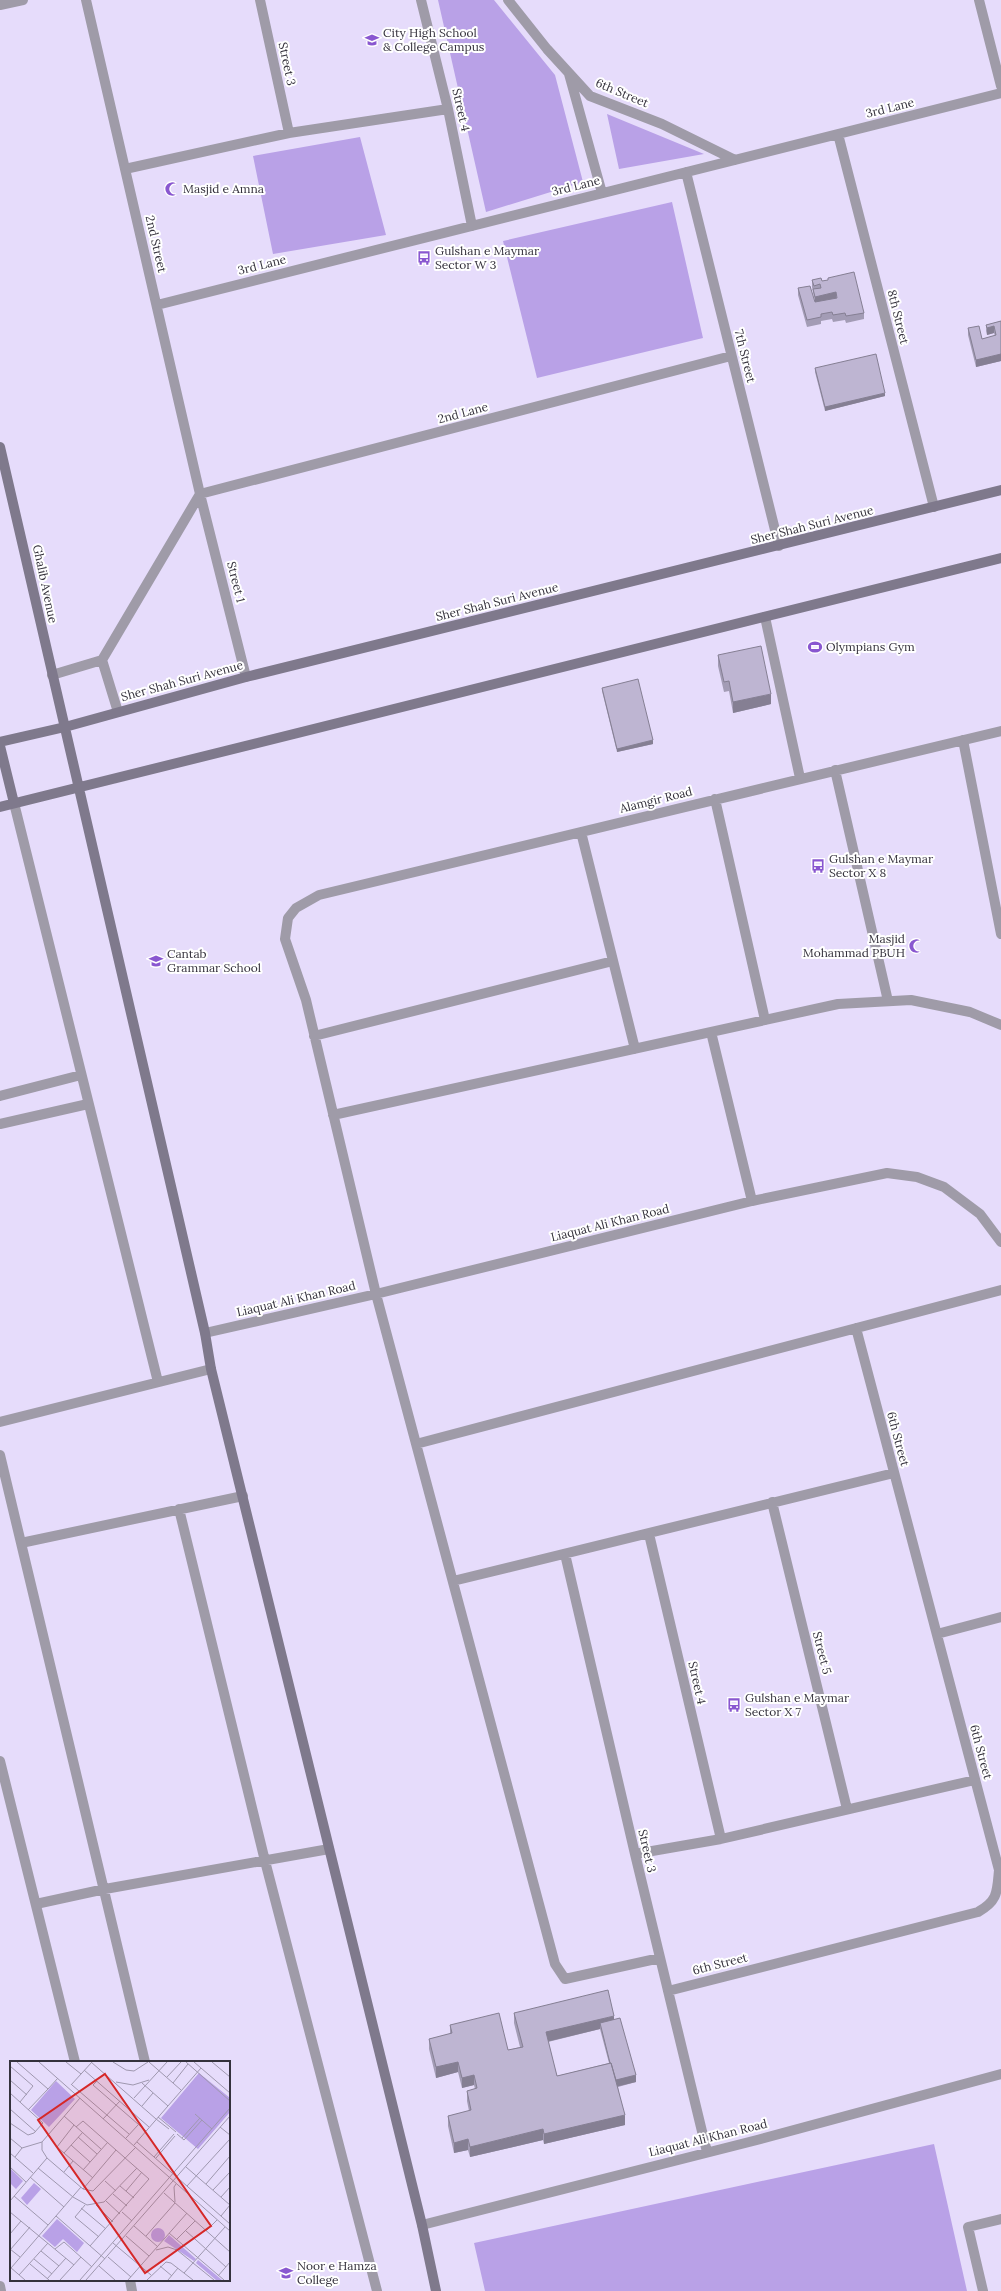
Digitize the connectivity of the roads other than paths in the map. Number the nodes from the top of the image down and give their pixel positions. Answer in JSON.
{"nodes":[{"id":1,"x":23,"y":0,"type":"edge"},
{"id":2,"x":86,"y":0,"type":"edge"},
{"id":3,"x":260,"y":0,"type":"edge"},
{"id":4,"x":421,"y":0,"type":"edge"},
{"id":5,"x":508,"y":0,"type":"edge"},
{"id":6,"x":978,"y":0,"type":"edge"},
{"id":7,"x":0,"y":5,"type":"edge"},
{"id":8,"x":568,"y":73,"type":"junction"},
{"id":9,"x":1001,"y":86,"type":"edge"},
{"id":10,"x":1001,"y":93,"type":"edge"},
{"id":11,"x":448,"y":110,"type":"junction"},
{"id":12,"x":288,"y":134,"type":"junction"},
{"id":13,"x":838,"y":134,"type":"junction"},
{"id":14,"x":735,"y":160,"type":"junction"},
{"id":15,"x":125,"y":169,"type":"junction"},
{"id":16,"x":686,"y":172,"type":"junction"},
{"id":17,"x":602,"y":193,"type":"junction"},
{"id":18,"x":472,"y":226,"type":"junction"},
{"id":19,"x":157,"y":304,"type":"junction"},
{"id":20,"x":731,"y":356,"type":"junction"},
{"id":21,"x":0,"y":447,"type":"edge"},
{"id":22,"x":1001,"y":490,"type":"edge"},
{"id":23,"x":200,"y":494,"type":"junction"},
{"id":24,"x":934,"y":507,"type":"junction"},
{"id":25,"x":779,"y":546,"type":"junction"},
{"id":26,"x":1001,"y":558,"type":"edge"},
{"id":27,"x":765,"y":617,"type":"junction"},
{"id":28,"x":102,"y":660,"type":"junction"},
{"id":29,"x":52,"y":676,"type":"junction"},
{"id":30,"x":246,"y":677,"type":"junction"},
{"id":31,"x":118,"y":712,"type":"junction"},
{"id":32,"x":65,"y":726,"type":"junction"},
{"id":33,"x":1001,"y":731,"type":"edge"},
{"id":34,"x":963,"y":740,"type":"junction"},
{"id":35,"x":0,"y":742,"type":"edge"},
{"id":36,"x":0,"y":746,"type":"edge"},
{"id":37,"x":835,"y":770,"type":"junction"},
{"id":38,"x":800,"y":778,"type":"junction"},
{"id":39,"x":78,"y":787,"type":"junction"},
{"id":40,"x":715,"y":799,"type":"junction"},
{"id":41,"x":14,"y":804,"type":"junction"},
{"id":42,"x":0,"y":807,"type":"edge"},
{"id":43,"x":581,"y":832,"type":"junction"},
{"id":44,"x":1001,"y":934,"type":"edge"},
{"id":45,"x":613,"y":961,"type":"junction"},
{"id":46,"x":888,"y":1001,"type":"junction"},
{"id":47,"x":765,"y":1020,"type":"junction"},
{"id":48,"x":1001,"y":1025,"type":"edge"},
{"id":49,"x":711,"y":1032,"type":"junction"},
{"id":50,"x":314,"y":1036,"type":"junction"},
{"id":51,"x":635,"y":1049,"type":"junction"},
{"id":52,"x":81,"y":1075,"type":"junction"},
{"id":53,"x":0,"y":1096,"type":"edge"},
{"id":54,"x":88,"y":1104,"type":"junction"},
{"id":55,"x":333,"y":1115,"type":"junction"},
{"id":56,"x":0,"y":1124,"type":"edge"},
{"id":57,"x":752,"y":1201,"type":"junction"},
{"id":58,"x":1001,"y":1242,"type":"edge"},
{"id":59,"x":1001,"y":1290,"type":"edge"},
{"id":60,"x":376,"y":1294,"type":"junction"},
{"id":61,"x":856,"y":1328,"type":"junction"},
{"id":62,"x":205,"y":1333,"type":"junction"},
{"id":63,"x":211,"y":1369,"type":"junction"},
{"id":64,"x":158,"y":1382,"type":"junction"},
{"id":65,"x":0,"y":1422,"type":"edge"},
{"id":66,"x":416,"y":1444,"type":"junction"},
{"id":67,"x":0,"y":1455,"type":"edge"},
{"id":68,"x":894,"y":1473,"type":"junction"},
{"id":69,"x":242,"y":1496,"type":"junction"},
{"id":70,"x":772,"y":1502,"type":"junction"},
{"id":71,"x":179,"y":1509,"type":"junction"},
{"id":72,"x":649,"y":1534,"type":"junction"},
{"id":73,"x":22,"y":1543,"type":"junction"},
{"id":74,"x":565,"y":1554,"type":"junction"},
{"id":75,"x":453,"y":1581,"type":"junction"},
{"id":76,"x":1001,"y":1617,"type":"edge"},
{"id":77,"x":936,"y":1634,"type":"junction"},
{"id":78,"x":0,"y":1761,"type":"edge"},
{"id":79,"x":975,"y":1780,"type":"junction"},
{"id":80,"x":846,"y":1809,"type":"junction"},
{"id":81,"x":721,"y":1839,"type":"junction"},
{"id":82,"x":329,"y":1849,"type":"junction"},
{"id":83,"x":635,"y":1854,"type":"junction"},
{"id":84,"x":265,"y":1861,"type":"junction"},
{"id":85,"x":105,"y":1889,"type":"junction"},
{"id":86,"x":36,"y":1904,"type":"junction"},
{"id":87,"x":660,"y":1958,"type":"junction"},
{"id":88,"x":668,"y":1991,"type":"junction"},
{"id":89,"x":75,"y":2061,"type":"edge"},
{"id":90,"x":146,"y":2061,"type":"edge"},
{"id":91,"x":1001,"y":2074,"type":"edge"},
{"id":92,"x":707,"y":2152,"type":"junction"},
{"id":93,"x":1001,"y":2219,"type":"edge"},
{"id":94,"x":422,"y":2225,"type":"junction"},
{"id":95,"x":130,"y":2281,"type":"edge"},
{"id":96,"x":0,"y":2286,"type":"edge"},
{"id":97,"x":1,"y":2291,"type":"edge"},
{"id":98,"x":132,"y":2291,"type":"edge"},
{"id":99,"x":377,"y":2291,"type":"edge"},
{"id":100,"x":436,"y":2291,"type":"edge"},
{"id":101,"x":983,"y":2291,"type":"edge"}],
"edges":[{"from":1,"to":7,"type":"street"},
{"from":2,"to":15,"type":"street","name":"2nd Street"},
{"from":3,"to":12,"type":"street","name":"Street 3"},
{"from":4,"to":11,"type":"street","name":"Street 4"},
{"from":5,"to":8,"type":"street","name":"6th Street"},
{"from":6,"to":9,"type":"street"},
{"from":8,"to":14,"type":"street","name":"6th Street"},
{"from":8,"to":17,"type":"street"},
{"from":10,"to":13,"type":"street","name":"3rd Lane"},
{"from":11,"to":12,"type":"street"},
{"from":11,"to":18,"type":"street","name":"Street 4"},
{"from":12,"to":15,"type":"street"},
{"from":13,"to":14,"type":"street","name":"3rd Lane"},
{"from":13,"to":24,"type":"street","name":"8th Street"},
{"from":14,"to":16,"type":"street","name":"3rd Lane"},
{"from":15,"to":19,"type":"street","name":"2nd Street"},
{"from":16,"to":17,"type":"street","name":"3rd Lane"},
{"from":16,"to":20,"type":"street","name":"7th Street"},
{"from":17,"to":18,"type":"street","name":"3rd Lane"},
{"from":18,"to":19,"type":"street","name":"3rd Lane"},
{"from":19,"to":23,"type":"street","name":"2nd Street"},
{"from":20,"to":23,"type":"street","name":"2nd Lane"},
{"from":20,"to":25,"type":"street","name":"7th Street"},
{"from":21,"to":29,"type":"street","name":"Ghalib Avenue"},
{"from":22,"to":24,"type":"street","name":"Sher Shah Suri Avenue"},
{"from":23,"to":28,"type":"street"},
{"from":23,"to":30,"type":"street","name":"Street 1"},
{"from":24,"to":25,"type":"street","name":"Sher Shah Suri Avenue"},
{"from":25,"to":30,"type":"street","name":"Sher Shah Suri Avenue"},
{"from":26,"to":27,"type":"street"},
{"from":27,"to":38,"type":"street"},
{"from":27,"to":39,"type":"street"},
{"from":28,"to":29,"type":"street"},
{"from":28,"to":31,"type":"street"},
{"from":29,"to":32,"type":"street","name":"Ghalib Avenue"},
{"from":30,"to":31,"type":"street","name":"Sher Shah Suri Avenue"},
{"from":31,"to":32,"type":"street","name":"Sher Shah Suri Avenue"},
{"from":32,"to":35,"type":"street","name":"Sher Shah Suri Avenue"},
{"from":32,"to":39,"type":"street","name":"Ghalib Avenue"},
{"from":33,"to":34,"type":"street","name":"Alamgir Road"},
{"from":34,"to":37,"type":"street","name":"Alamgir Road"},
{"from":34,"to":44,"type":"street"},
{"from":36,"to":41,"type":"street"},
{"from":37,"to":38,"type":"street","name":"Alamgir Road"},
{"from":37,"to":46,"type":"street"},
{"from":38,"to":40,"type":"street","name":"Alamgir Road"},
{"from":39,"to":41,"type":"street"},
{"from":39,"to":62,"type":"street","name":"Ghalib Avenue"},
{"from":40,"to":43,"type":"street","name":"Alamgir Road"},
{"from":40,"to":47,"type":"street"},
{"from":41,"to":42,"type":"street"},
{"from":41,"to":52,"type":"street"},
{"from":43,"to":45,"type":"street"},
{"from":43,"to":50,"type":"street","name":"Alamgir Road"},
{"from":45,"to":50,"type":"street"},
{"from":45,"to":51,"type":"street"},
{"from":46,"to":47,"type":"street"},
{"from":46,"to":48,"type":"street"},
{"from":47,"to":49,"type":"street"},
{"from":49,"to":51,"type":"street"},
{"from":49,"to":57,"type":"street"},
{"from":50,"to":55,"type":"street","name":"Alamgir Road"},
{"from":51,"to":55,"type":"street"},
{"from":52,"to":53,"type":"street"},
{"from":52,"to":54,"type":"street"},
{"from":54,"to":56,"type":"street"},
{"from":54,"to":64,"type":"street"},
{"from":55,"to":60,"type":"street","name":"Alamgir Road"},
{"from":57,"to":58,"type":"street","name":"Liaquat Ali Khan Road"},
{"from":57,"to":60,"type":"street","name":"Liaquat Ali Khan Road"},
{"from":59,"to":61,"type":"street"},
{"from":60,"to":62,"type":"street","name":"Liaquat Ali Khan Road"},
{"from":60,"to":66,"type":"street","name":"Alamgir Road"},
{"from":61,"to":66,"type":"street"},
{"from":61,"to":68,"type":"street","name":"6th Street"},
{"from":62,"to":63,"type":"street","name":"Ghalib Avenue"},
{"from":63,"to":64,"type":"street"},
{"from":63,"to":69,"type":"street","name":"Ghalib Avenue"},
{"from":64,"to":65,"type":"street"},
{"from":66,"to":75,"type":"street","name":"Alamgir Road"},
{"from":67,"to":73,"type":"street"},
{"from":68,"to":70,"type":"street"},
{"from":68,"to":77,"type":"street","name":"6th Street"},
{"from":69,"to":71,"type":"street"},
{"from":69,"to":82,"type":"street","name":"Ghalib Avenue"},
{"from":70,"to":72,"type":"street"},
{"from":70,"to":80,"type":"street","name":"Street 5"},
{"from":71,"to":73,"type":"street"},
{"from":71,"to":84,"type":"street"},
{"from":72,"to":74,"type":"street"},
{"from":72,"to":81,"type":"street","name":"Street 4"},
{"from":73,"to":85,"type":"street"},
{"from":74,"to":75,"type":"street"},
{"from":74,"to":83,"type":"street","name":"Street 3"},
{"from":75,"to":87,"type":"street","name":"Alamgir Road"},
{"from":76,"to":77,"type":"street"},
{"from":77,"to":79,"type":"street","name":"6th Street"},
{"from":78,"to":86,"type":"street"},
{"from":79,"to":80,"type":"street"},
{"from":79,"to":88,"type":"street","name":"6th Street"},
{"from":80,"to":81,"type":"street"},
{"from":81,"to":83,"type":"street"},
{"from":82,"to":84,"type":"street"},
{"from":82,"to":94,"type":"street","name":"Ghalib Avenue"},
{"from":83,"to":87,"type":"street","name":"Street 3"},
{"from":84,"to":85,"type":"street"},
{"from":84,"to":99,"type":"street"},
{"from":85,"to":86,"type":"street"},
{"from":85,"to":90,"type":"street"},
{"from":86,"to":89,"type":"street"},
{"from":87,"to":88,"type":"street","name":"Street 3"},
{"from":88,"to":92,"type":"street","name":"Street 3"},
{"from":91,"to":92,"type":"street","name":"Liaquat Ali Khan Road"},
{"from":92,"to":94,"type":"street","name":"Liaquat Ali Khan Road"},
{"from":93,"to":101,"type":"street"},
{"from":94,"to":100,"type":"street","name":"Ghalib Avenue"},
{"from":95,"to":98,"type":"street"},
{"from":96,"to":97,"type":"street"}]}
